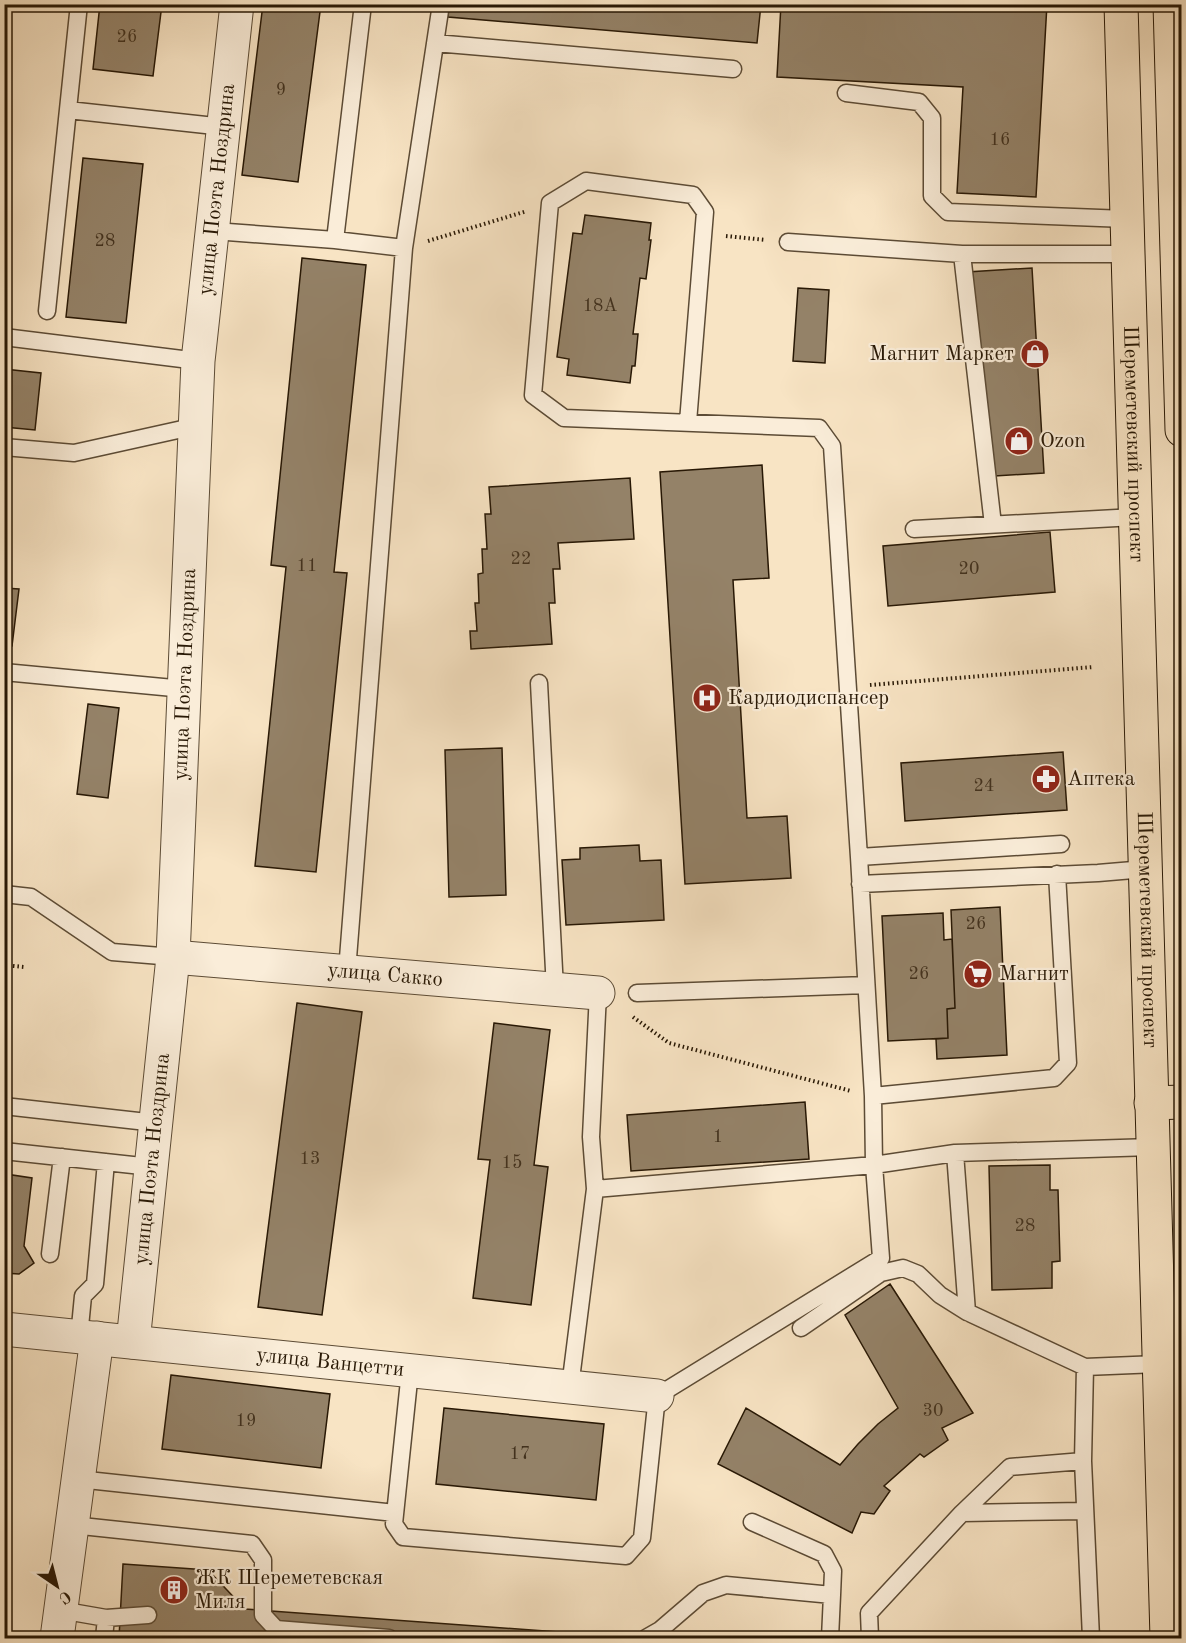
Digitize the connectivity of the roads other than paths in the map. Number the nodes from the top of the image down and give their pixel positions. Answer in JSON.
{"nodes":[{"id":1,"x":79,"y":4,"type":"edge"},
{"id":2,"x":237,"y":4,"type":"edge"},
{"id":3,"x":363,"y":4,"type":"edge"},
{"id":4,"x":441,"y":4,"type":"edge"},
{"id":5,"x":1121,"y":4,"type":"edge"},
{"id":6,"x":1170,"y":4,"type":"edge"},
{"id":7,"x":435,"y":43,"type":"junction"},
{"id":8,"x":733,"y":69,"type":"dead end"},
{"id":9,"x":846,"y":93,"type":"dead end"},
{"id":10,"x":68,"y":110,"type":"junction"},
{"id":11,"x":224,"y":127,"type":"junction"},
{"id":12,"x":1126,"y":219,"type":"junction"},
{"id":13,"x":214,"y":231,"type":"junction"},
{"id":14,"x":335,"y":240,"type":"junction"},
{"id":15,"x":788,"y":242,"type":"road end"},
{"id":16,"x":404,"y":248,"type":"junction"},
{"id":17,"x":962,"y":254,"type":"junction"},
{"id":18,"x":1127,"y":254,"type":"junction"},
{"id":19,"x":47,"y":311,"type":"dead end"},
{"id":20,"x":4,"y":337,"type":"edge"},
{"id":21,"x":198,"y":361,"type":"junction"},
{"id":22,"x":688,"y":422,"type":"junction"},
{"id":23,"x":196,"y":426,"type":"junction"},
{"id":24,"x":1182,"y":430,"type":"edge"},
{"id":25,"x":4,"y":447,"type":"edge"},
{"id":26,"x":1135,"y":517,"type":"junction"},
{"id":27,"x":993,"y":525,"type":"junction"},
{"id":28,"x":914,"y":529,"type":"dead end"},
{"id":29,"x":4,"y":672,"type":"edge"},
{"id":30,"x":539,"y":683,"type":"dead end"},
{"id":31,"x":184,"y":689,"type":"junction"},
{"id":32,"x":1061,"y":844,"type":"dead end"},
{"id":33,"x":859,"y":856,"type":"junction"},
{"id":34,"x":1145,"y":869,"type":"junction"},
{"id":35,"x":1058,"y":874,"type":"junction"},
{"id":36,"x":860,"y":884,"type":"junction"},
{"id":37,"x":4,"y":894,"type":"edge"},
{"id":38,"x":173,"y":957,"type":"junction"},
{"id":39,"x":347,"y":972,"type":"junction"},
{"id":40,"x":866,"y":985,"type":"junction"},
{"id":41,"x":555,"y":989,"type":"junction"},
{"id":42,"x":598,"y":993,"type":"joint"},
{"id":43,"x":637,"y":993,"type":"dead end"},
{"id":44,"x":873,"y":1096,"type":"junction"},
{"id":45,"x":1166,"y":1102,"type":"edge"},
{"id":46,"x":4,"y":1106,"type":"edge"},
{"id":47,"x":156,"y":1123,"type":"junction"},
{"id":48,"x":1152,"y":1147,"type":"junction"},
{"id":49,"x":4,"y":1151,"type":"edge"},
{"id":50,"x":955,"y":1153,"type":"junction"},
{"id":51,"x":62,"y":1157,"type":"junction"},
{"id":52,"x":106,"y":1162,"type":"junction"},
{"id":53,"x":874,"y":1165,"type":"junction"},
{"id":54,"x":151,"y":1167,"type":"junction"},
{"id":55,"x":595,"y":1189,"type":"junction"},
{"id":56,"x":50,"y":1254,"type":"dead end"},
{"id":57,"x":967,"y":1312,"type":"junction"},
{"id":58,"x":801,"y":1328,"type":"dead end"},
{"id":59,"x":4,"y":1329,"type":"edge"},
{"id":60,"x":88,"y":1338,"type":"junction"},
{"id":61,"x":133,"y":1342,"type":"junction"},
{"id":62,"x":1170,"y":1363,"type":"edge"},
{"id":63,"x":1085,"y":1367,"type":"junction"},
{"id":64,"x":410,"y":1371,"type":"junction"},
{"id":65,"x":570,"y":1387,"type":"junction"},
{"id":66,"x":657,"y":1396,"type":"junction"},
{"id":67,"x":1083,"y":1461,"type":"junction"},
{"id":68,"x":78,"y":1479,"type":"junction"},
{"id":69,"x":1085,"y":1511,"type":"junction"},
{"id":70,"x":395,"y":1513,"type":"junction"},
{"id":71,"x":962,"y":1513,"type":"junction"},
{"id":72,"x":752,"y":1522,"type":"dead end"},
{"id":73,"x":72,"y":1526,"type":"junction"},
{"id":74,"x":832,"y":1595,"type":"junction"},
{"id":75,"x":148,"y":1615,"type":"dead end"},
{"id":76,"x":106,"y":1618,"type":"junction"},
{"id":77,"x":58,"y":1624,"type":"edge"},
{"id":78,"x":104,"y":1638,"type":"edge"},
{"id":79,"x":389,"y":1638,"type":"edge"},
{"id":80,"x":646,"y":1638,"type":"edge"},
{"id":81,"x":830,"y":1638,"type":"edge"},
{"id":82,"x":870,"y":1638,"type":"edge"},
{"id":83,"x":1090,"y":1638,"type":"edge"},
{"id":84,"x":1167,"y":1638,"type":"edge"}],
"edges":[{"from":1,"to":10,"type":"lane"},
{"from":2,"to":11,"type":"street","name":"улица Поэта Ноздрина"},
{"from":3,"to":14,"type":"lane"},
{"from":4,"to":7,"type":"lane"},
{"from":5,"to":12,"type":"main road","name":"Шереметевский проспект"},
{"from":6,"to":24,"type":"main road"},
{"from":7,"to":8,"type":"lane"},
{"from":7,"to":16,"type":"lane"},
{"from":9,"to":12,"type":"lane"},
{"from":10,"to":11,"type":"lane"},
{"from":10,"to":19,"type":"lane"},
{"from":11,"to":13,"type":"street","name":"улица Поэта Ноздрина"},
{"from":12,"to":18,"type":"main road","name":"Шереметевский проспект"},
{"from":13,"to":14,"type":"lane"},
{"from":13,"to":21,"type":"street","name":"улица Поэта Ноздрина"},
{"from":14,"to":16,"type":"lane"},
{"from":15,"to":17,"type":"lane"},
{"from":16,"to":39,"type":"lane"},
{"from":17,"to":18,"type":"lane"},
{"from":17,"to":27,"type":"lane"},
{"from":18,"to":26,"type":"main road","name":"Шереметевский проспект"},
{"from":20,"to":21,"type":"lane"},
{"from":21,"to":23,"type":"street","name":"улица Поэта Ноздрина"},
{"from":22,"to":22,"type":"lane"},
{"from":22,"to":33,"type":"lane"},
{"from":23,"to":25,"type":"lane"},
{"from":23,"to":31,"type":"street","name":"улица Поэта Ноздрина"},
{"from":26,"to":27,"type":"lane"},
{"from":26,"to":34,"type":"main road","name":"Шереметевский проспект"},
{"from":27,"to":28,"type":"lane"},
{"from":29,"to":31,"type":"lane"},
{"from":30,"to":41,"type":"lane"},
{"from":31,"to":38,"type":"street","name":"улица Поэта Ноздрина"},
{"from":32,"to":33,"type":"lane"},
{"from":33,"to":36,"type":"lane"},
{"from":34,"to":35,"type":"lane"},
{"from":34,"to":45,"type":"main road","name":"Шереметевский проспект"},
{"from":35,"to":36,"type":"lane"},
{"from":35,"to":44,"type":"lane"},
{"from":36,"to":40,"type":"lane"},
{"from":37,"to":38,"type":"lane"},
{"from":38,"to":39,"type":"street","name":"улица Сакко"},
{"from":38,"to":47,"type":"street","name":"улица Поэта Ноздрина"},
{"from":39,"to":41,"type":"street","name":"улица Сакко"},
{"from":40,"to":43,"type":"lane"},
{"from":40,"to":44,"type":"lane"},
{"from":41,"to":42,"type":"street","name":"улица Сакко"},
{"from":42,"to":55,"type":"lane"},
{"from":44,"to":53,"type":"lane"},
{"from":45,"to":48,"type":"main road","name":"Шереметевский проспект"},
{"from":46,"to":47,"type":"lane"},
{"from":47,"to":54,"type":"street","name":"улица Поэта Ноздрина"},
{"from":48,"to":50,"type":"lane"},
{"from":48,"to":62,"type":"main road","name":"Шереметевский проспект"},
{"from":49,"to":51,"type":"lane"},
{"from":50,"to":53,"type":"lane"},
{"from":50,"to":57,"type":"lane"},
{"from":51,"to":52,"type":"lane"},
{"from":51,"to":56,"type":"lane"},
{"from":52,"to":54,"type":"lane"},
{"from":52,"to":60,"type":"lane"},
{"from":53,"to":55,"type":"lane"},
{"from":53,"to":66,"type":"lane"},
{"from":54,"to":61,"type":"street","name":"улица Поэта Ноздрина"},
{"from":55,"to":65,"type":"lane"},
{"from":57,"to":58,"type":"lane"},
{"from":57,"to":63,"type":"lane"},
{"from":59,"to":60,"type":"street","name":"улица Ванцетти"},
{"from":60,"to":61,"type":"street","name":"улица Ванцетти"},
{"from":60,"to":68,"type":"street"},
{"from":61,"to":64,"type":"street","name":"улица Ванцетти"},
{"from":62,"to":63,"type":"lane"},
{"from":62,"to":84,"type":"main road","name":"Шереметевский проспект"},
{"from":63,"to":67,"type":"lane"},
{"from":64,"to":65,"type":"street","name":"улица Ванцетти"},
{"from":64,"to":70,"type":"lane"},
{"from":65,"to":66,"type":"street","name":"улица Ванцетти"},
{"from":66,"to":70,"type":"lane"},
{"from":67,"to":69,"type":"lane"},
{"from":67,"to":71,"type":"lane"},
{"from":68,"to":70,"type":"lane"},
{"from":68,"to":73,"type":"street"},
{"from":69,"to":71,"type":"lane"},
{"from":69,"to":83,"type":"lane"},
{"from":71,"to":82,"type":"lane"},
{"from":72,"to":74,"type":"lane"},
{"from":73,"to":77,"type":"street"},
{"from":73,"to":79,"type":"lane"},
{"from":74,"to":80,"type":"lane"},
{"from":74,"to":81,"type":"lane"},
{"from":75,"to":76,"type":"lane"},
{"from":76,"to":77,"type":"lane"},
{"from":76,"to":78,"type":"lane"}]}
